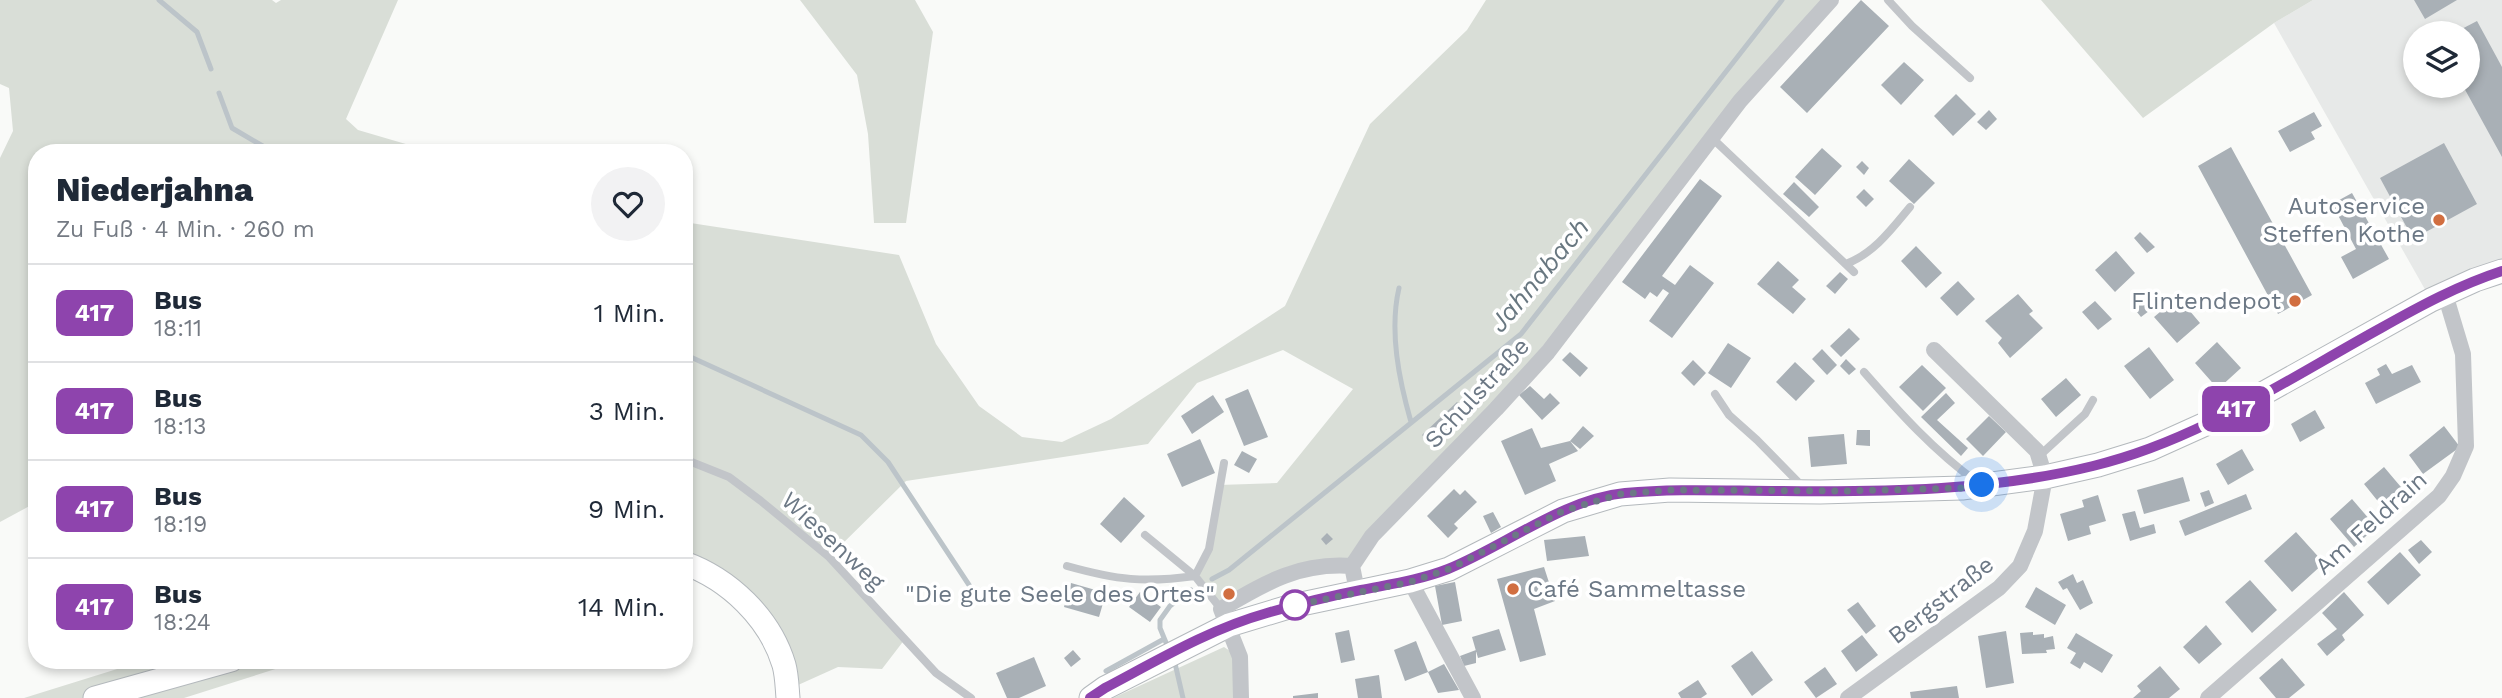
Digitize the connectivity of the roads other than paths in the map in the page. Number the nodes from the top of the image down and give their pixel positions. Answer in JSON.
{"nodes":[{"id":1,"x":1831,"y":0,"type":"edge"},
{"id":2,"x":1888,"y":0,"type":"edge"},
{"id":3,"x":1970,"y":78,"type":"dead end"},
{"id":4,"x":1712,"y":138,"type":"junction"},
{"id":5,"x":1910,"y":208,"type":"dead end"},
{"id":6,"x":1846,"y":264,"type":"junction"},
{"id":7,"x":2502,"y":271,"type":"edge"},
{"id":8,"x":1854,"y":272,"type":"dead end"},
{"id":9,"x":2445,"y":294,"type":"junction"},
{"id":10,"x":1934,"y":351,"type":"dead end"},
{"id":11,"x":1864,"y":372,"type":"dead end"},
{"id":12,"x":1715,"y":394,"type":"dead end"},
{"id":13,"x":2093,"y":400,"type":"dead end"},
{"id":14,"x":693,"y":463,"type":"edge"},
{"id":15,"x":1224,"y":463,"type":"dead end"},
{"id":16,"x":2041,"y":467,"type":"junction"},
{"id":17,"x":1982,"y":485,"type":"junction"},
{"id":18,"x":1807,"y":492,"type":"junction"},
{"id":19,"x":1145,"y":535,"type":"dead end"},
{"id":20,"x":693,"y":566,"type":"edge"},
{"id":21,"x":1068,"y":566,"type":"dead end"},
{"id":22,"x":1352,"y":566,"type":"junction"},
{"id":23,"x":1195,"y":576,"type":"junction"},
{"id":24,"x":1410,"y":582,"type":"junction"},
{"id":25,"x":1357,"y":591,"type":"junction"},
{"id":26,"x":1225,"y":617,"type":"junction"},
{"id":27,"x":199,"y":669,"type":"edge"},
{"id":28,"x":95,"y":698,"type":"edge"},
{"id":29,"x":788,"y":698,"type":"edge"},
{"id":30,"x":971,"y":698,"type":"edge"},
{"id":31,"x":1091,"y":698,"type":"edge"},
{"id":32,"x":1241,"y":698,"type":"edge"},
{"id":33,"x":1473,"y":698,"type":"edge"},
{"id":34,"x":1848,"y":698,"type":"edge"},
{"id":35,"x":2208,"y":698,"type":"edge"}],
"edges":[{"from":1,"to":4,"type":"street","name":"Schulstraße"},
{"from":2,"to":3,"type":"lane"},
{"from":4,"to":6,"type":"lane"},
{"from":4,"to":22,"type":"street","name":"Schulstraße"},
{"from":5,"to":6,"type":"lane"},
{"from":6,"to":8,"type":"lane"},
{"from":7,"to":9,"type":"street"},
{"from":9,"to":16,"type":"street"},
{"from":9,"to":35,"type":"street","name":"Am Feldrain"},
{"from":10,"to":16,"type":"street"},
{"from":11,"to":17,"type":"lane"},
{"from":12,"to":18,"type":"lane"},
{"from":13,"to":16,"type":"lane"},
{"from":14,"to":30,"type":"lane","name":"Wiesenweg"},
{"from":15,"to":23,"type":"lane"},
{"from":16,"to":17,"type":"street"},
{"from":16,"to":34,"type":"street","name":"Bergstraße"},
{"from":17,"to":18,"type":"street"},
{"from":18,"to":24,"type":"street"},
{"from":19,"to":23,"type":"lane"},
{"from":20,"to":29,"type":"street"},
{"from":21,"to":23,"type":"lane"},
{"from":22,"to":25,"type":"street"},
{"from":22,"to":26,"type":"street"},
{"from":23,"to":26,"type":"lane"},
{"from":24,"to":25,"type":"street"},
{"from":24,"to":33,"type":"street"},
{"from":25,"to":26,"type":"street"},
{"from":26,"to":31,"type":"street"},
{"from":26,"to":32,"type":"street"},
{"from":27,"to":28,"type":"street"}]}
